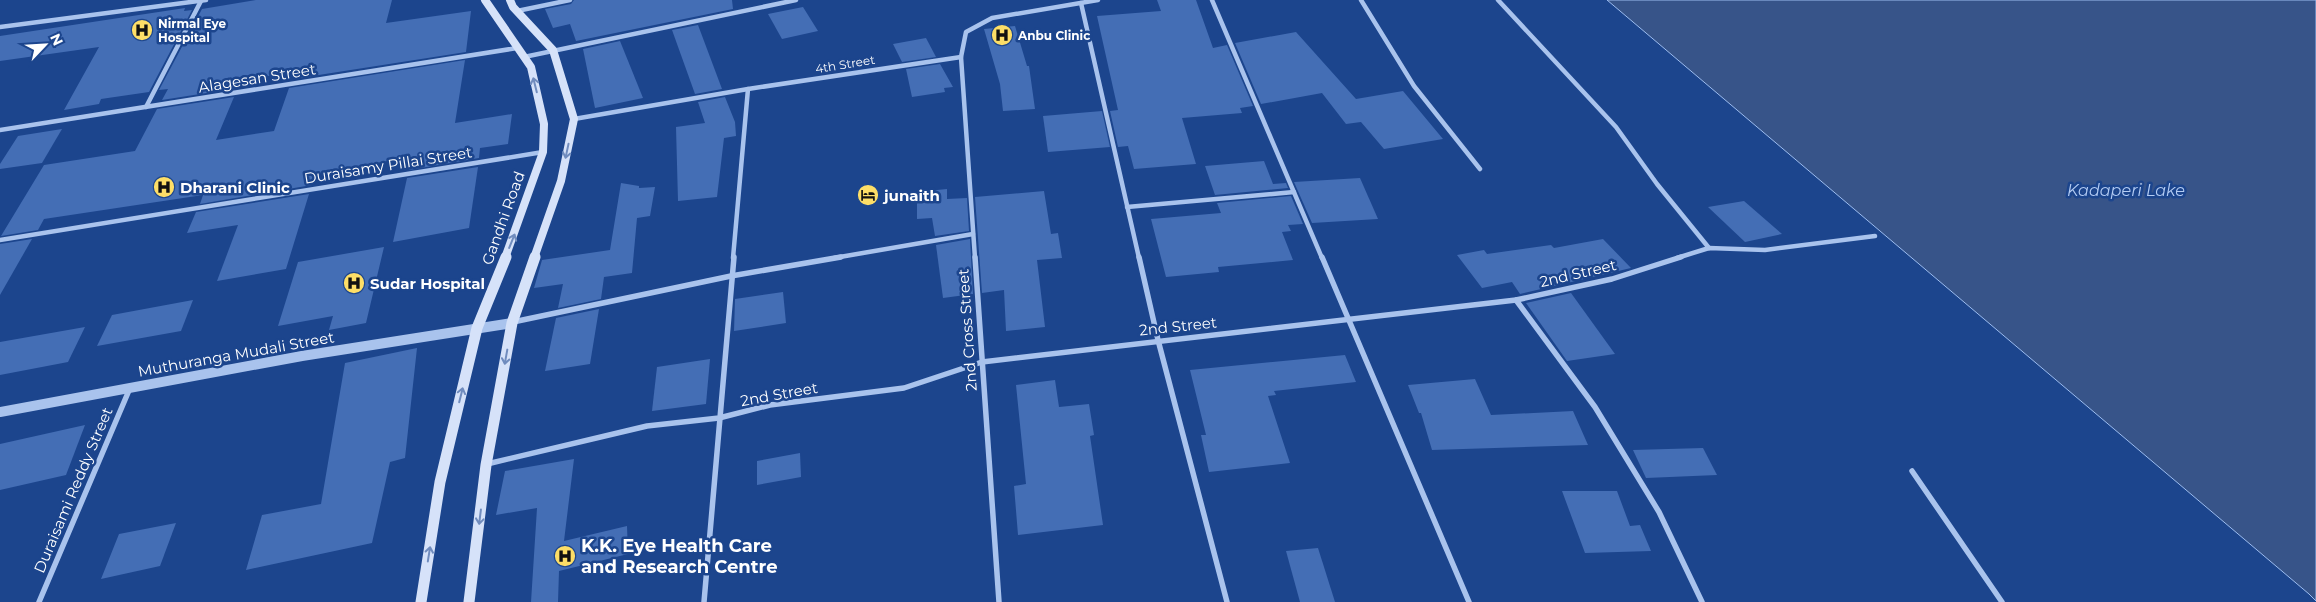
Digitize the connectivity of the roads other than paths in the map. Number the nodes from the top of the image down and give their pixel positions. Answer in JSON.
{"nodes":[{"id":1,"x":206,"y":0,"type":"edge"},
{"id":2,"x":485,"y":0,"type":"edge"},
{"id":3,"x":510,"y":0,"type":"edge"},
{"id":4,"x":570,"y":0,"type":"edge"},
{"id":5,"x":796,"y":0,"type":"edge"},
{"id":6,"x":1098,"y":0,"type":"edge"},
{"id":7,"x":1212,"y":0,"type":"edge"},
{"id":8,"x":1361,"y":0,"type":"edge"},
{"id":9,"x":1498,"y":0,"type":"edge"},
{"id":10,"x":201,"y":1,"type":"edge"},
{"id":11,"x":1081,"y":3,"type":"junction"},
{"id":12,"x":516,"y":11,"type":"junction"},
{"id":13,"x":0,"y":27,"type":"edge"},
{"id":14,"x":553,"y":50,"type":"junction"},
{"id":15,"x":520,"y":52,"type":"junction"},
{"id":16,"x":961,"y":56,"type":"junction"},
{"id":17,"x":748,"y":89,"type":"junction"},
{"id":18,"x":146,"y":107,"type":"junction"},
{"id":19,"x":574,"y":119,"type":"junction"},
{"id":20,"x":0,"y":130,"type":"edge"},
{"id":21,"x":543,"y":152,"type":"junction"},
{"id":22,"x":1480,"y":169,"type":"dead end"},
{"id":23,"x":1294,"y":192,"type":"junction"},
{"id":24,"x":1127,"y":207,"type":"junction"},
{"id":25,"x":973,"y":234,"type":"junction"},
{"id":26,"x":1875,"y":236,"type":"dead end"},
{"id":27,"x":0,"y":240,"type":"edge"},
{"id":28,"x":1709,"y":248,"type":"junction"},
{"id":29,"x":731,"y":276,"type":"junction"},
{"id":30,"x":1516,"y":300,"type":"junction"},
{"id":31,"x":1348,"y":320,"type":"junction"},
{"id":32,"x":512,"y":322,"type":"junction"},
{"id":33,"x":477,"y":328,"type":"junction"},
{"id":34,"x":1158,"y":340,"type":"junction"},
{"id":35,"x":982,"y":362,"type":"junction"},
{"id":36,"x":131,"y":388,"type":"junction"},
{"id":37,"x":0,"y":412,"type":"edge"},
{"id":38,"x":719,"y":418,"type":"junction"},
{"id":39,"x":486,"y":464,"type":"junction"},
{"id":40,"x":1912,"y":471,"type":"dead end"},
{"id":41,"x":39,"y":602,"type":"edge"},
{"id":42,"x":421,"y":602,"type":"edge"},
{"id":43,"x":469,"y":602,"type":"edge"},
{"id":44,"x":704,"y":602,"type":"edge"},
{"id":45,"x":999,"y":602,"type":"edge"},
{"id":46,"x":1227,"y":602,"type":"edge"},
{"id":47,"x":1469,"y":602,"type":"edge"},
{"id":48,"x":1702,"y":602,"type":"edge"},
{"id":49,"x":2002,"y":602,"type":"edge"}],
"edges":[{"from":1,"to":10,"type":"street"},
{"from":2,"to":15,"type":"main road","name":"Gandhi Road"},
{"from":3,"to":12,"type":"main road"},
{"from":4,"to":12,"type":"street"},
{"from":5,"to":14,"type":"street","name":"Alagesan Street"},
{"from":6,"to":11,"type":"street"},
{"from":7,"to":23,"type":"street"},
{"from":8,"to":22,"type":"street"},
{"from":9,"to":28,"type":"street"},
{"from":10,"to":13,"type":"street"},
{"from":10,"to":18,"type":"street"},
{"from":11,"to":16,"type":"street"},
{"from":11,"to":24,"type":"street"},
{"from":12,"to":14,"type":"main road"},
{"from":14,"to":15,"type":"street","name":"Alagesan Street"},
{"from":14,"to":19,"type":"main road"},
{"from":15,"to":18,"type":"street","name":"Alagesan Street"},
{"from":21,"to":15,"type":"main road","name":"Gandhi Road","one_way":true},
{"from":16,"to":17,"type":"street","name":"4th Street"},
{"from":16,"to":25,"type":"street","name":"2nd Cross Street"},
{"from":17,"to":19,"type":"street","name":"4th Street"},
{"from":17,"to":29,"type":"street"},
{"from":18,"to":20,"type":"street","name":"Alagesan Street"},
{"from":19,"to":32,"type":"main road","one_way":true},
{"from":21,"to":27,"type":"street","name":"Duraisamy Pillai Street"},
{"from":33,"to":21,"type":"main road","name":"Gandhi Road","one_way":true},
{"from":23,"to":24,"type":"street"},
{"from":23,"to":31,"type":"street"},
{"from":24,"to":34,"type":"street"},
{"from":25,"to":29,"type":"street"},
{"from":25,"to":35,"type":"street","name":"2nd Cross Street"},
{"from":26,"to":28,"type":"street","name":"2nd Street"},
{"from":28,"to":30,"type":"street","name":"2nd Street"},
{"from":29,"to":32,"type":"street"},
{"from":29,"to":38,"type":"street"},
{"from":30,"to":31,"type":"street","name":"2nd Street"},
{"from":30,"to":48,"type":"street"},
{"from":31,"to":34,"type":"street","name":"2nd Street"},
{"from":31,"to":47,"type":"street"},
{"from":32,"to":33,"type":"street","name":"Muthuranga Mudali Street"},
{"from":32,"to":39,"type":"main road","one_way":true},
{"from":33,"to":36,"type":"street","name":"Muthuranga Mudali Street"},
{"from":42,"to":33,"type":"main road","name":"Gandhi Road","one_way":true},
{"from":34,"to":35,"type":"street","name":"2nd Street"},
{"from":34,"to":46,"type":"street"},
{"from":35,"to":38,"type":"street","name":"2nd Street"},
{"from":35,"to":45,"type":"street","name":"2nd Cross Street"},
{"from":36,"to":37,"type":"street","name":"Muthuranga Mudali Street"},
{"from":36,"to":41,"type":"street","name":"Duraisami Reddy Street"},
{"from":38,"to":39,"type":"street","name":"2nd Street"},
{"from":38,"to":44,"type":"street"},
{"from":39,"to":43,"type":"main road","one_way":true},
{"from":40,"to":49,"type":"street"}]}
